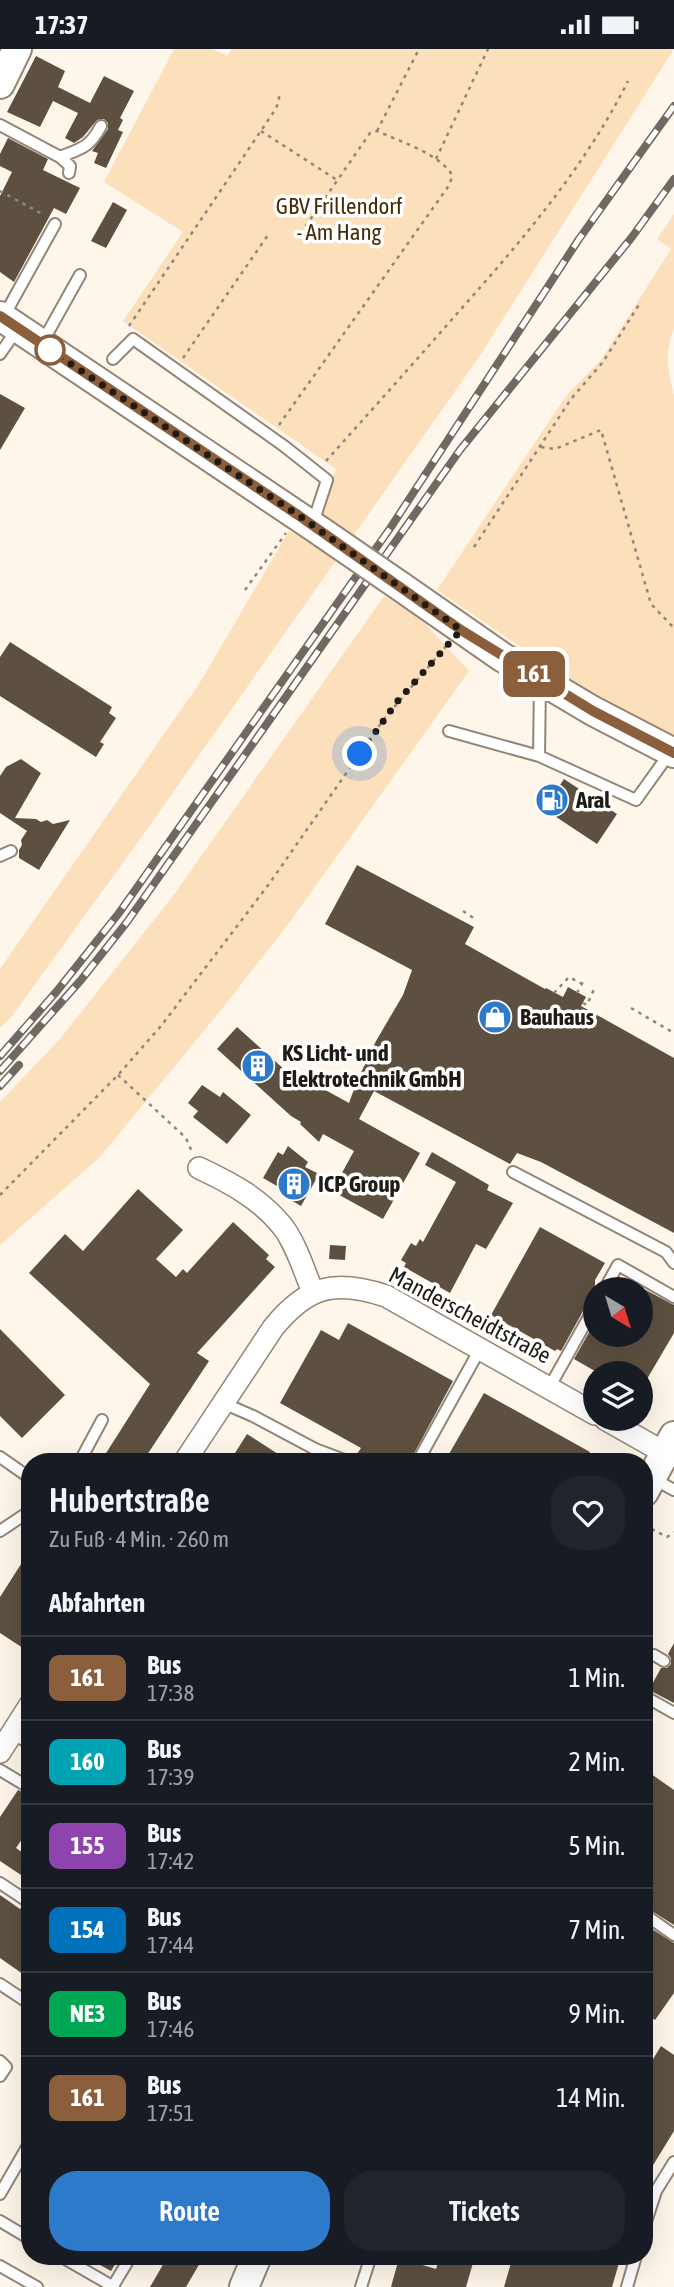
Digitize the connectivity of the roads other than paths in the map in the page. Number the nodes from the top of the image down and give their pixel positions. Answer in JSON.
{"nodes":[{"id":1,"x":17,"y":49,"type":"edge"},
{"id":2,"x":0,"y":84,"type":"edge"},
{"id":3,"x":0,"y":125,"type":"edge"},
{"id":4,"x":101,"y":126,"type":"dead end"},
{"id":5,"x":60,"y":157,"type":"junction"},
{"id":6,"x":69,"y":173,"type":"dead end"},
{"id":7,"x":55,"y":224,"type":"dead end"},
{"id":8,"x":80,"y":275,"type":"dead end"},
{"id":9,"x":7,"y":321,"type":"edge"},
{"id":10,"x":42,"y":344,"type":"junction"},
{"id":11,"x":0,"y":354,"type":"edge"},
{"id":12,"x":113,"y":359,"type":"dead end"},
{"id":13,"x":311,"y":524,"type":"junction"},
{"id":14,"x":540,"y":678,"type":"junction"},
{"id":15,"x":449,"y":731,"type":"dead end"},
{"id":16,"x":673,"y":752,"type":"edge"},
{"id":17,"x":539,"y":756,"type":"junction"},
{"id":18,"x":199,"y":1168,"type":"road end"},
{"id":19,"x":513,"y":1172,"type":"dead end"},
{"id":20,"x":674,"y":1263,"type":"edge"},
{"id":21,"x":611,"y":1277,"type":"edge"},
{"id":22,"x":639,"y":1277,"type":"edge"},
{"id":23,"x":653,"y":1285,"type":"edge"},
{"id":24,"x":313,"y":1292,"type":"junction"},
{"id":25,"x":674,"y":1297,"type":"edge"},
{"id":26,"x":583,"y":1327,"type":"edge"},
{"id":27,"x":480,"y":1349,"type":"junction"},
{"id":28,"x":549,"y":1388,"type":"junction"},
{"id":29,"x":223,"y":1403,"type":"junction"},
{"id":30,"x":583,"y":1406,"type":"edge"},
{"id":31,"x":102,"y":1420,"type":"dead end"},
{"id":32,"x":636,"y":1431,"type":"edge"},
{"id":33,"x":669,"y":1444,"type":"edge"},
{"id":34,"x":84,"y":1453,"type":"edge"},
{"id":35,"x":190,"y":1453,"type":"edge"},
{"id":36,"x":326,"y":1453,"type":"edge"},
{"id":37,"x":422,"y":1453,"type":"edge"},
{"id":38,"x":0,"y":1457,"type":"edge"},
{"id":39,"x":21,"y":1472,"type":"edge"},
{"id":40,"x":656,"y":1487,"type":"edge"},
{"id":41,"x":21,"y":1517,"type":"edge"},
{"id":42,"x":0,"y":1531,"type":"edge"},
{"id":43,"x":654,"y":1655,"type":"dead end"},
{"id":44,"x":664,"y":1661,"type":"dead end"},
{"id":45,"x":653,"y":1701,"type":"edge"},
{"id":46,"x":674,"y":1713,"type":"edge"},
{"id":47,"x":21,"y":1726,"type":"edge"},
{"id":48,"x":14,"y":1743,"type":"edge"},
{"id":49,"x":0,"y":1770,"type":"edge"},
{"id":50,"x":21,"y":1783,"type":"edge"},
{"id":51,"x":0,"y":1883,"type":"edge"},
{"id":52,"x":21,"y":1897,"type":"edge"},
{"id":53,"x":653,"y":1920,"type":"edge"},
{"id":54,"x":674,"y":1935,"type":"edge"},
{"id":55,"x":0,"y":1984,"type":"edge"},
{"id":56,"x":21,"y":1998,"type":"edge"},
{"id":57,"x":0,"y":2061,"type":"edge"},
{"id":58,"x":0,"y":2076,"type":"edge"},
{"id":59,"x":21,"y":2157,"type":"edge"},
{"id":60,"x":674,"y":2162,"type":"edge"},
{"id":61,"x":0,"y":2193,"type":"edge"},
{"id":62,"x":653,"y":2200,"type":"edge"},
{"id":63,"x":0,"y":2221,"type":"edge"},
{"id":64,"x":21,"y":2234,"type":"edge"},
{"id":65,"x":76,"y":2265,"type":"edge"},
{"id":66,"x":126,"y":2265,"type":"edge"},
{"id":67,"x":253,"y":2265,"type":"edge"},
{"id":68,"x":368,"y":2265,"type":"edge"},
{"id":69,"x":633,"y":2265,"type":"edge"},
{"id":70,"x":0,"y":2266,"type":"edge"},
{"id":71,"x":37,"y":2287,"type":"edge"},
{"id":72,"x":114,"y":2287,"type":"edge"},
{"id":73,"x":244,"y":2287,"type":"edge"},
{"id":74,"x":361,"y":2287,"type":"edge"},
{"id":75,"x":627,"y":2287,"type":"edge"}],
"edges":[{"from":1,"to":2,"type":"main road"},
{"from":3,"to":5,"type":"lane"},
{"from":4,"to":5,"type":"lane"},
{"from":5,"to":6,"type":"lane"},
{"from":7,"to":9,"type":"lane"},
{"from":8,"to":10,"type":"lane"},
{"from":9,"to":10,"type":"main road"},
{"from":9,"to":11,"type":"lane"},
{"from":10,"to":13,"type":"main road"},
{"from":12,"to":13,"type":"lane"},
{"from":13,"to":14,"type":"main road","bridge":true},
{"from":14,"to":16,"type":"main road"},
{"from":14,"to":17,"type":"lane"},
{"from":15,"to":17,"type":"lane"},
{"from":16,"to":17,"type":"lane"},
{"from":18,"to":24,"type":"street"},
{"from":19,"to":20,"type":"lane"},
{"from":21,"to":22,"type":"lane"},
{"from":23,"to":25,"type":"lane"},
{"from":24,"to":27,"type":"street","name":"Manderscheidtstraße"},
{"from":24,"to":29,"type":"street","name":"Manderscheidtstraße"},
{"from":26,"to":28,"type":"lane"},
{"from":27,"to":28,"type":"street","name":"Manderscheidtstraße"},
{"from":27,"to":37,"type":"lane"},
{"from":28,"to":30,"type":"street","name":"Manderscheidtstraße"},
{"from":29,"to":35,"type":"street","name":"Manderscheidtstraße"},
{"from":29,"to":36,"type":"lane"},
{"from":31,"to":34,"type":"lane"},
{"from":32,"to":33,"type":"street"},
{"from":33,"to":40,"type":"main road"},
{"from":38,"to":39,"type":"lane"},
{"from":41,"to":42,"type":"lane"},
{"from":43,"to":44,"type":"lane"},
{"from":45,"to":46,"type":"lane"},
{"from":47,"to":48,"type":"street"},
{"from":49,"to":50,"type":"lane"},
{"from":51,"to":52,"type":"lane"},
{"from":53,"to":54,"type":"lane"},
{"from":55,"to":56,"type":"lane"},
{"from":57,"to":58,"type":"lane"},
{"from":59,"to":61,"type":"lane"},
{"from":60,"to":62,"type":"lane"},
{"from":63,"to":64,"type":"lane"},
{"from":65,"to":72,"type":"lane"},
{"from":66,"to":72,"type":"lane"},
{"from":67,"to":73,"type":"main road"},
{"from":68,"to":74,"type":"lane"},
{"from":69,"to":75,"type":"lane"},
{"from":70,"to":71,"type":"lane"}]}
